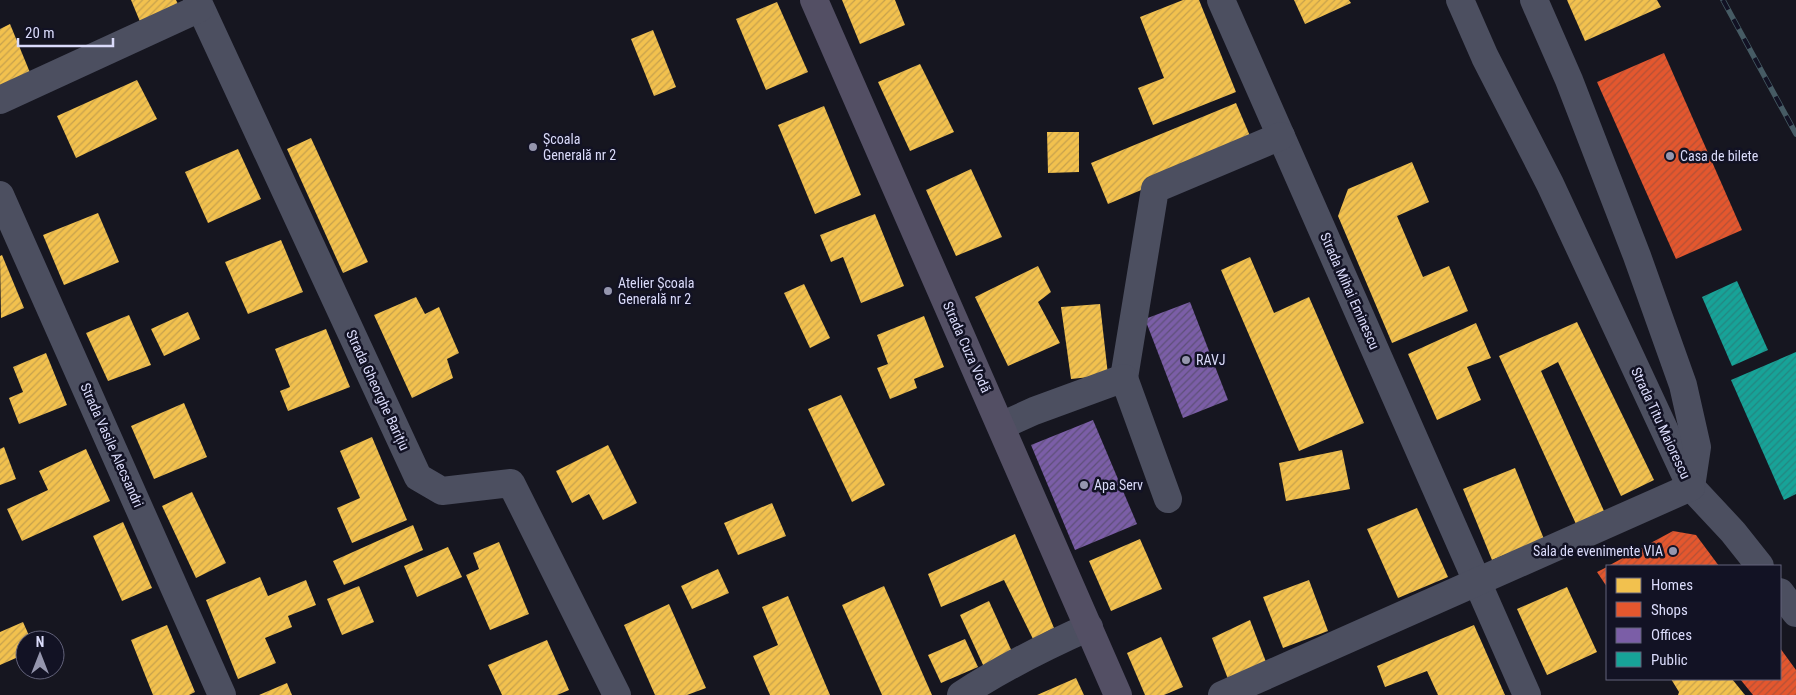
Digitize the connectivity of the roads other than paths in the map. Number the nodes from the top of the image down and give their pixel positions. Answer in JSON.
{"nodes":[{"id":1,"x":814,"y":0,"type":"edge"},
{"id":2,"x":1221,"y":0,"type":"edge"},
{"id":3,"x":1460,"y":0,"type":"edge"},
{"id":4,"x":1534,"y":0,"type":"edge"},
{"id":5,"x":199,"y":4,"type":"edge"},
{"id":6,"x":0,"y":100,"type":"edge"},
{"id":7,"x":1281,"y":136,"type":"junction"},
{"id":8,"x":0,"y":195,"type":"edge"},
{"id":9,"x":1124,"y":378,"type":"junction"},
{"id":10,"x":1001,"y":426,"type":"junction"},
{"id":11,"x":1691,"y":488,"type":"junction"},
{"id":12,"x":1168,"y":499,"type":"dead end"},
{"id":13,"x":1759,"y":565,"type":"edge"},
{"id":14,"x":1478,"y":582,"type":"junction"},
{"id":15,"x":1781,"y":593,"type":"edge"},
{"id":16,"x":1796,"y":613,"type":"edge"},
{"id":17,"x":1089,"y":627,"type":"junction"},
{"id":18,"x":222,"y":695,"type":"edge"},
{"id":19,"x":617,"y":695,"type":"edge"},
{"id":20,"x":961,"y":695,"type":"edge"},
{"id":21,"x":1118,"y":695,"type":"edge"},
{"id":22,"x":1222,"y":695,"type":"edge"},
{"id":23,"x":1527,"y":695,"type":"edge"}],
"edges":[{"from":1,"to":10,"type":"main road","name":"Strada Cuza Vodă"},
{"from":2,"to":7,"type":"street","name":"Strada Mihai Eminescu"},
{"from":3,"to":11,"type":"street","name":"Strada Titu Maiorescu"},
{"from":4,"to":11,"type":"street","name":"Strada Titu Maiorescu"},
{"from":5,"to":6,"type":"street"},
{"from":5,"to":19,"type":"street","name":"Strada Gheorghe Barițiu"},
{"from":7,"to":9,"type":"street"},
{"from":7,"to":14,"type":"street","name":"Strada Mihai Eminescu"},
{"from":8,"to":18,"type":"street","name":"Strada Vasile Alecsandri"},
{"from":9,"to":10,"type":"street"},
{"from":9,"to":12,"type":"street"},
{"from":10,"to":17,"type":"main road","name":"Strada Cuza Vodă"},
{"from":11,"to":13,"type":"street"},
{"from":11,"to":14,"type":"street"},
{"from":14,"to":22,"type":"street"},
{"from":14,"to":23,"type":"street","name":"Strada Mihai Eminescu"},
{"from":15,"to":16,"type":"street"},
{"from":17,"to":20,"type":"street"},
{"from":17,"to":21,"type":"main road","name":"Strada Cuza Vodă"}]}
